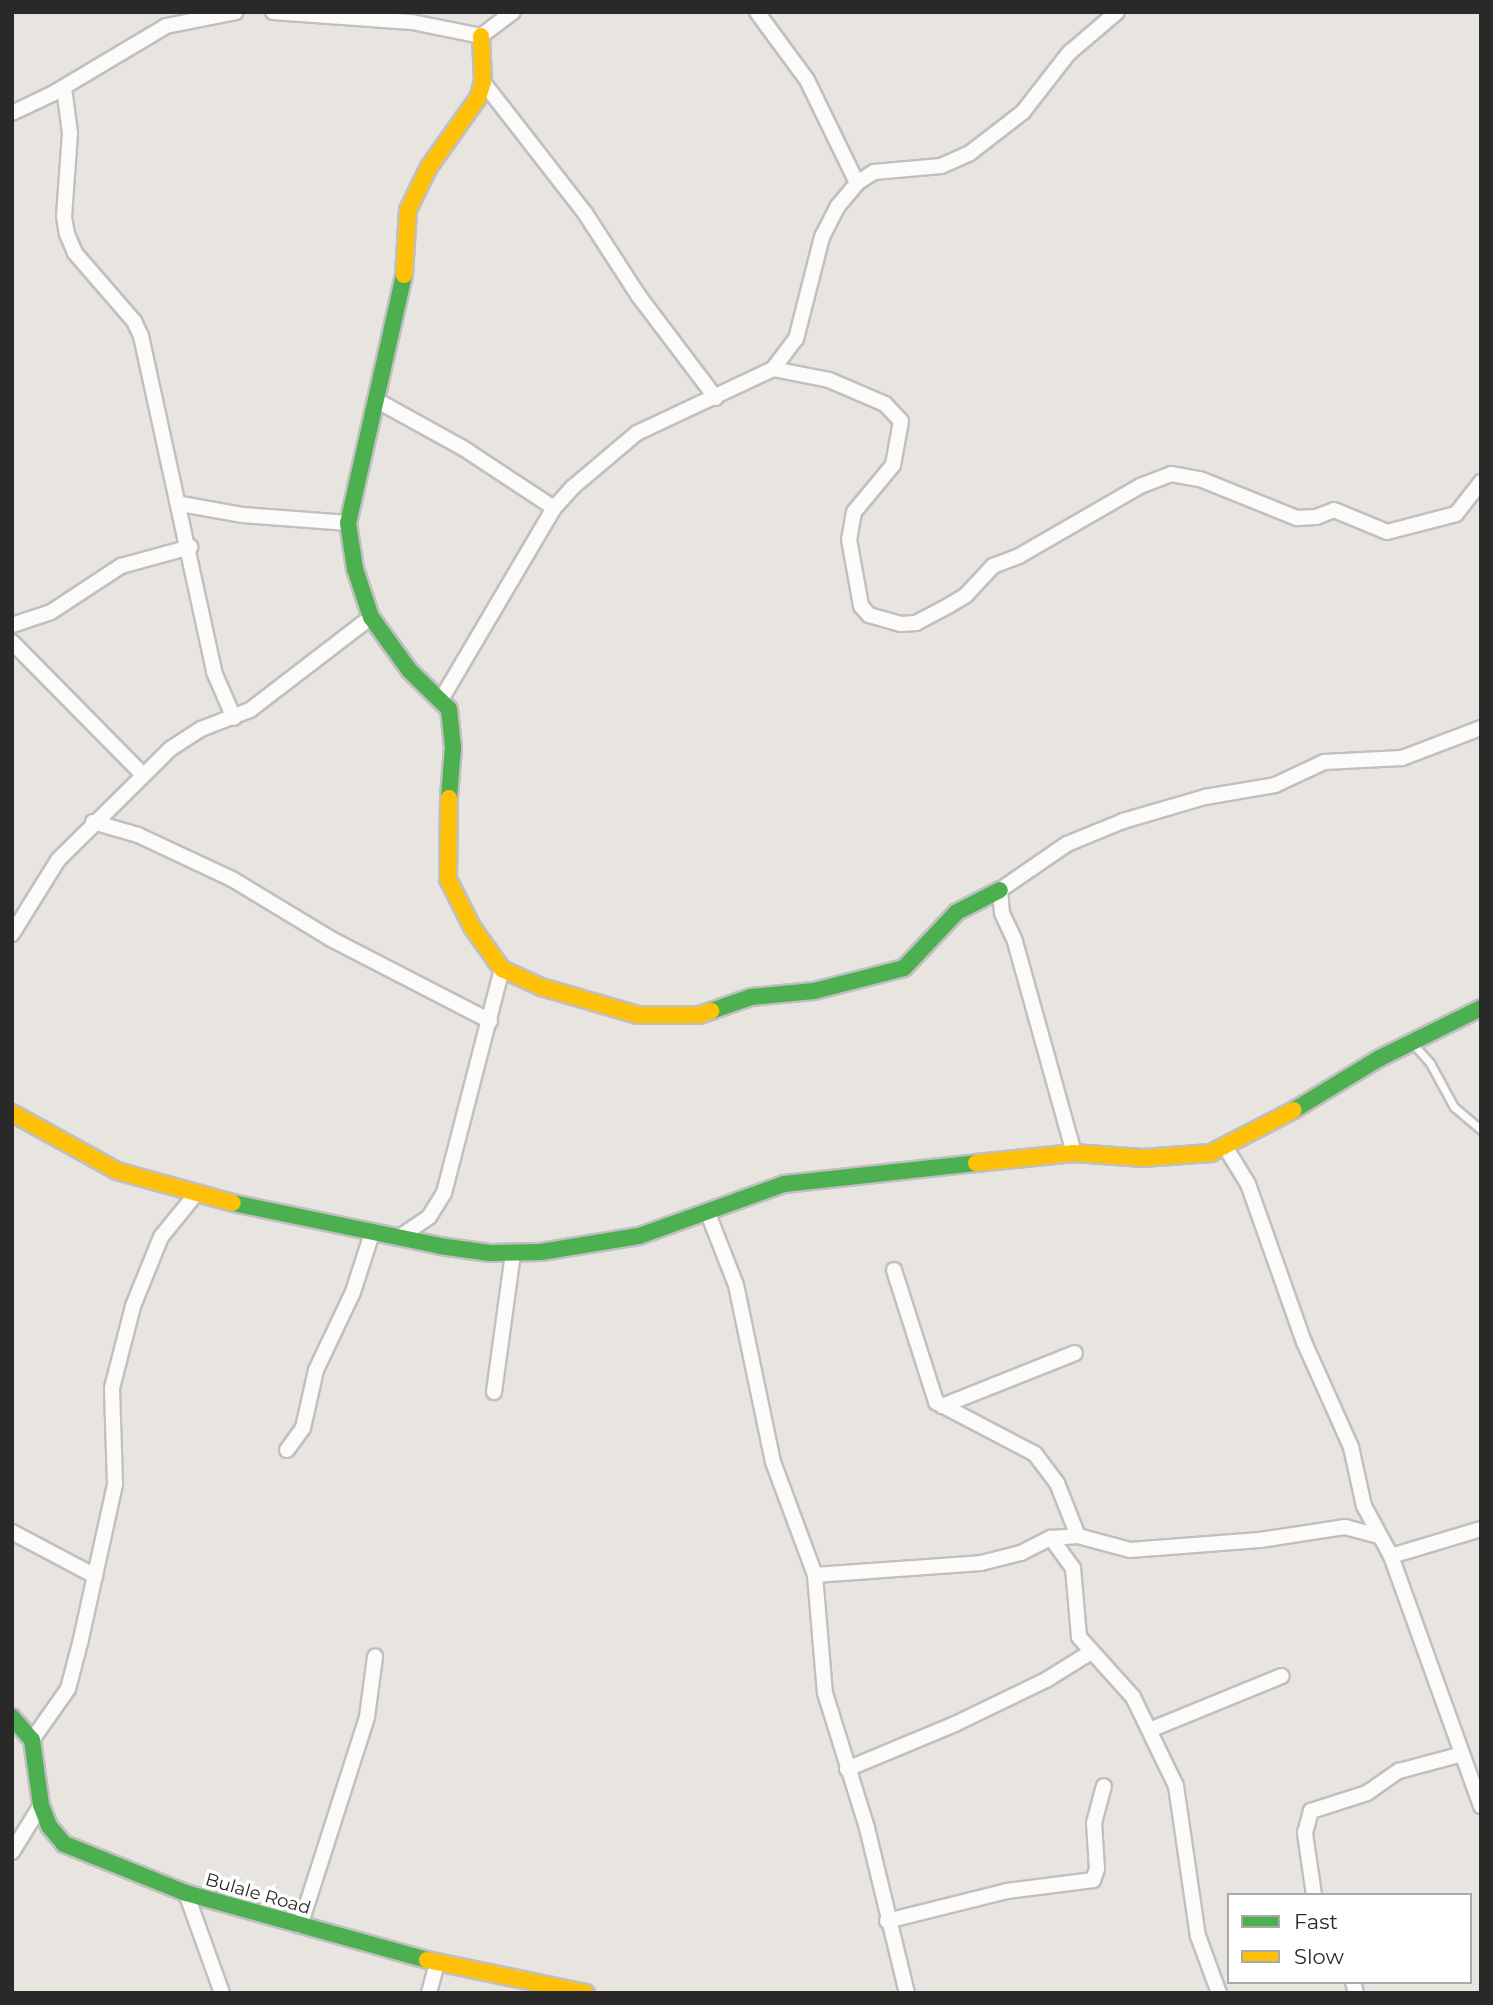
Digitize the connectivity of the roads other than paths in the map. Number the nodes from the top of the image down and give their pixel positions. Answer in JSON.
{"nodes":[{"id":1,"x":236,"y":12,"type":"edge"},
{"id":2,"x":272,"y":12,"type":"edge"},
{"id":3,"x":513,"y":12,"type":"edge"},
{"id":4,"x":757,"y":12,"type":"edge"},
{"id":5,"x":1117,"y":12,"type":"edge"},
{"id":6,"x":481,"y":37,"type":"junction"},
{"id":7,"x":483,"y":82,"type":"junction"},
{"id":8,"x":64,"y":88,"type":"junction"},
{"id":9,"x":12,"y":113,"type":"edge"},
{"id":10,"x":857,"y":183,"type":"junction"},
{"id":11,"x":773,"y":369,"type":"junction"},
{"id":12,"x":716,"y":398,"type":"junction"},
{"id":13,"x":376,"y":400,"type":"junction"},
{"id":14,"x":1481,"y":482,"type":"edge"},
{"id":15,"x":181,"y":504,"type":"junction"},
{"id":16,"x":554,"y":508,"type":"junction"},
{"id":17,"x":348,"y":523,"type":"junction"},
{"id":18,"x":190,"y":547,"type":"junction"},
{"id":19,"x":371,"y":617,"type":"junction"},
{"id":20,"x":12,"y":625,"type":"edge"},
{"id":21,"x":12,"y":642,"type":"edge"},
{"id":22,"x":442,"y":698,"type":"junction"},
{"id":23,"x":233,"y":718,"type":"junction"},
{"id":24,"x":1481,"y":728,"type":"edge"},
{"id":25,"x":143,"y":775,"type":"junction"},
{"id":26,"x":93,"y":822,"type":"junction"},
{"id":27,"x":1000,"y":890,"type":"junction"},
{"id":28,"x":12,"y":934,"type":"edge"},
{"id":29,"x":502,"y":969,"type":"junction"},
{"id":30,"x":1481,"y":1008,"type":"edge"},
{"id":31,"x":490,"y":1021,"type":"junction"},
{"id":32,"x":1411,"y":1041,"type":"junction"},
{"id":33,"x":12,"y":1113,"type":"edge"},
{"id":34,"x":1481,"y":1130,"type":"edge"},
{"id":35,"x":1226,"y":1148,"type":"junction"},
{"id":36,"x":1074,"y":1153,"type":"junction"},
{"id":37,"x":195,"y":1195,"type":"junction"},
{"id":38,"x":707,"y":1211,"type":"junction"},
{"id":39,"x":372,"y":1233,"type":"junction"},
{"id":40,"x":398,"y":1238,"type":"junction"},
{"id":41,"x":513,"y":1253,"type":"junction"},
{"id":42,"x":894,"y":1270,"type":"dead end"},
{"id":43,"x":1075,"y":1353,"type":"dead end"},
{"id":44,"x":494,"y":1392,"type":"dead end"},
{"id":45,"x":942,"y":1406,"type":"junction"},
{"id":46,"x":286,"y":1450,"type":"dead end"},
{"id":47,"x":1481,"y":1529,"type":"edge"},
{"id":48,"x":12,"y":1532,"type":"edge"},
{"id":49,"x":1078,"y":1536,"type":"junction"},
{"id":50,"x":1378,"y":1536,"type":"junction"},
{"id":51,"x":1051,"y":1538,"type":"junction"},
{"id":52,"x":1391,"y":1556,"type":"junction"},
{"id":53,"x":815,"y":1575,"type":"junction"},
{"id":54,"x":95,"y":1576,"type":"junction"},
{"id":55,"x":1091,"y":1652,"type":"junction"},
{"id":56,"x":375,"y":1657,"type":"dead end"},
{"id":57,"x":1282,"y":1676,"type":"dead end"},
{"id":58,"x":12,"y":1717,"type":"edge"},
{"id":59,"x":1152,"y":1729,"type":"junction"},
{"id":60,"x":32,"y":1740,"type":"junction"},
{"id":61,"x":1459,"y":1755,"type":"junction"},
{"id":62,"x":847,"y":1769,"type":"junction"},
{"id":63,"x":1104,"y":1786,"type":"dead end"},
{"id":64,"x":41,"y":1805,"type":"junction"},
{"id":65,"x":1481,"y":1806,"type":"edge"},
{"id":66,"x":12,"y":1852,"type":"edge"},
{"id":67,"x":186,"y":1893,"type":"junction"},
{"id":68,"x":1314,"y":1893,"type":"edge"},
{"id":69,"x":887,"y":1921,"type":"junction"},
{"id":70,"x":300,"y":1926,"type":"junction"},
{"id":71,"x":437,"y":1963,"type":"junction"},
{"id":72,"x":222,"y":1993,"type":"edge"},
{"id":73,"x":429,"y":1993,"type":"edge"},
{"id":74,"x":586,"y":1993,"type":"edge"},
{"id":75,"x":907,"y":1993,"type":"edge"},
{"id":76,"x":1219,"y":1993,"type":"edge"}],
"edges":[{"from":1,"to":8,"type":"street"},
{"from":2,"to":6,"type":"street"},
{"from":3,"to":6,"type":"street"},
{"from":4,"to":10,"type":"street"},
{"from":5,"to":10,"type":"street"},
{"from":6,"to":7,"type":"street"},
{"from":7,"to":12,"type":"street"},
{"from":7,"to":13,"type":"street"},
{"from":8,"to":9,"type":"street"},
{"from":8,"to":15,"type":"street"},
{"from":10,"to":11,"type":"street"},
{"from":11,"to":12,"type":"street"},
{"from":11,"to":14,"type":"street"},
{"from":12,"to":16,"type":"street"},
{"from":13,"to":16,"type":"street"},
{"from":13,"to":17,"type":"street"},
{"from":15,"to":17,"type":"street"},
{"from":15,"to":18,"type":"street"},
{"from":16,"to":22,"type":"street"},
{"from":17,"to":19,"type":"street"},
{"from":18,"to":20,"type":"street"},
{"from":18,"to":23,"type":"street"},
{"from":19,"to":22,"type":"street"},
{"from":19,"to":23,"type":"street"},
{"from":21,"to":25,"type":"street"},
{"from":22,"to":29,"type":"street"},
{"from":23,"to":25,"type":"street"},
{"from":24,"to":27,"type":"street"},
{"from":25,"to":26,"type":"street"},
{"from":26,"to":28,"type":"street"},
{"from":26,"to":31,"type":"street"},
{"from":27,"to":29,"type":"street"},
{"from":27,"to":36,"type":"street"},
{"from":29,"to":31,"type":"street"},
{"from":30,"to":32,"type":"street"},
{"from":31,"to":40,"type":"street"},
{"from":32,"to":34,"type":"lane"},
{"from":32,"to":35,"type":"street"},
{"from":33,"to":37,"type":"street"},
{"from":35,"to":36,"type":"street"},
{"from":35,"to":50,"type":"street"},
{"from":36,"to":38,"type":"street"},
{"from":37,"to":39,"type":"street"},
{"from":37,"to":54,"type":"street"},
{"from":38,"to":41,"type":"street"},
{"from":38,"to":53,"type":"street"},
{"from":39,"to":40,"type":"street"},
{"from":39,"to":46,"type":"street"},
{"from":40,"to":41,"type":"street"},
{"from":41,"to":44,"type":"street"},
{"from":42,"to":45,"type":"street"},
{"from":43,"to":45,"type":"street"},
{"from":45,"to":49,"type":"street"},
{"from":47,"to":52,"type":"street"},
{"from":48,"to":54,"type":"street"},
{"from":49,"to":50,"type":"street"},
{"from":49,"to":51,"type":"street"},
{"from":50,"to":52,"type":"street"},
{"from":51,"to":53,"type":"street"},
{"from":51,"to":55,"type":"street"},
{"from":52,"to":61,"type":"street"},
{"from":53,"to":62,"type":"street"},
{"from":54,"to":60,"type":"street"},
{"from":55,"to":59,"type":"street"},
{"from":55,"to":62,"type":"street"},
{"from":56,"to":70,"type":"street"},
{"from":57,"to":59,"type":"street"},
{"from":58,"to":60,"type":"street"},
{"from":59,"to":76,"type":"street"},
{"from":60,"to":64,"type":"street","name":"Bulale Road"},
{"from":61,"to":65,"type":"street"},
{"from":61,"to":68,"type":"street"},
{"from":62,"to":69,"type":"street"},
{"from":63,"to":69,"type":"street"},
{"from":64,"to":66,"type":"street"},
{"from":64,"to":67,"type":"street","name":"Bulale Road"},
{"from":67,"to":70,"type":"street","name":"Bulale Road"},
{"from":67,"to":72,"type":"street"},
{"from":69,"to":75,"type":"street"},
{"from":70,"to":71,"type":"street","name":"Bulale Road"},
{"from":71,"to":73,"type":"street"},
{"from":71,"to":74,"type":"street","name":"Bulale Road"}]}
